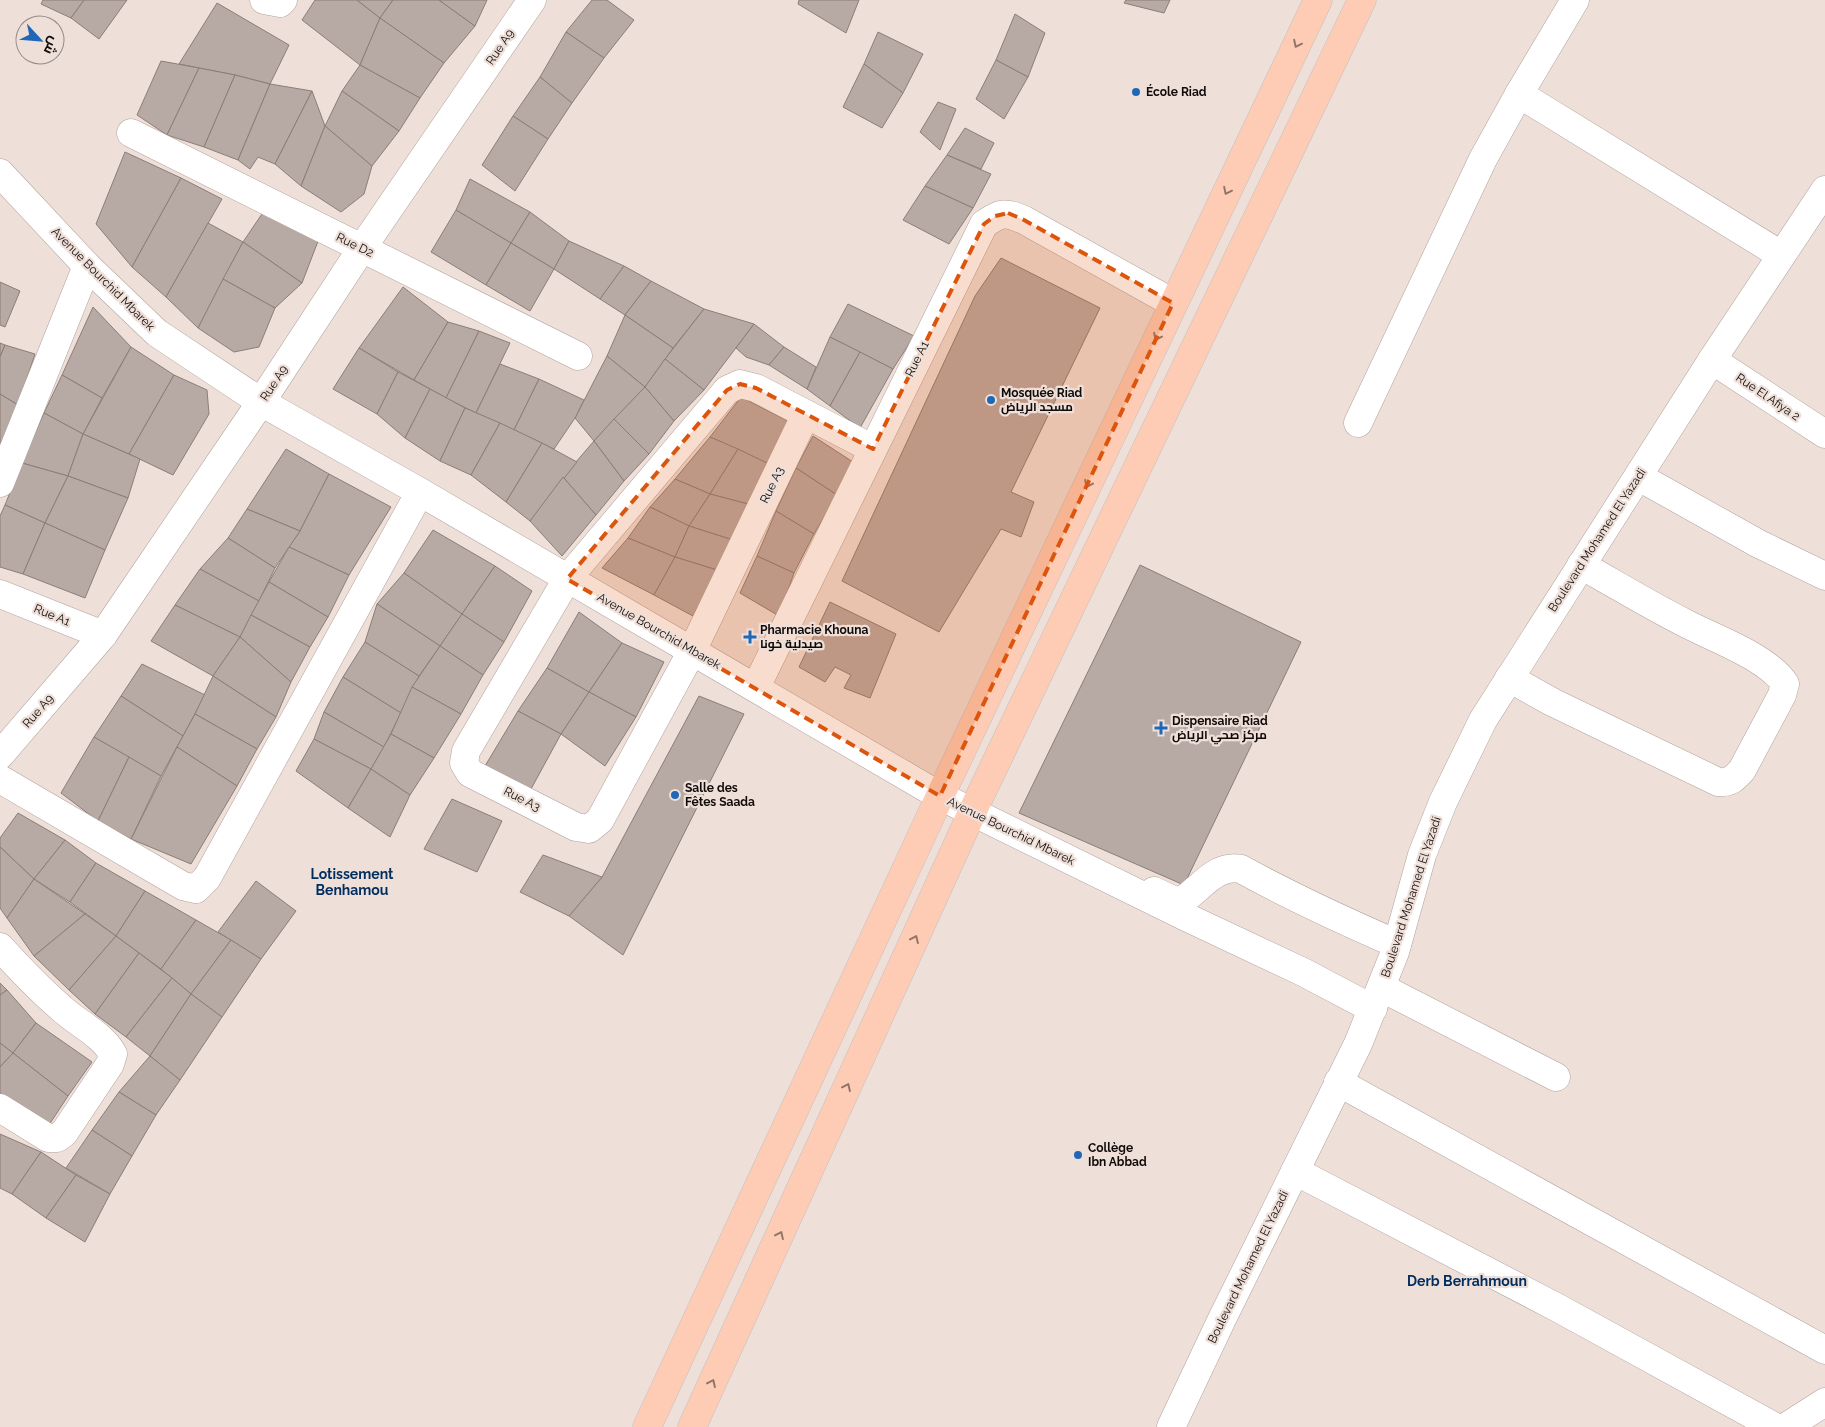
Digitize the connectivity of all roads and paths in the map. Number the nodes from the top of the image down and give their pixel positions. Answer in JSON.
{"nodes":[{"id":1,"x":264,"y":0,"type":"edge"},
{"id":2,"x":283,"y":0,"type":"edge"},
{"id":3,"x":532,"y":0,"type":"edge"},
{"id":4,"x":1318,"y":0,"type":"edge"},
{"id":5,"x":1362,"y":0,"type":"edge"},
{"id":6,"x":1575,"y":0,"type":"edge"},
{"id":7,"x":1519,"y":94,"type":"junction"},
{"id":8,"x":132,"y":134,"type":"dead end"},
{"id":9,"x":0,"y":173,"type":"edge"},
{"id":10,"x":1822,"y":202,"type":"edge"},
{"id":11,"x":362,"y":248,"type":"junction"},
{"id":12,"x":1781,"y":255,"type":"junction"},
{"id":13,"x":87,"y":266,"type":"junction"},
{"id":14,"x":1173,"y":303,"type":"junction"},
{"id":15,"x":578,"y":356,"type":"dead end"},
{"id":16,"x":1712,"y":360,"type":"junction"},
{"id":17,"x":262,"y":402,"type":"junction"},
{"id":18,"x":806,"y":414,"type":"junction"},
{"id":19,"x":1358,"y":423,"type":"dead end"},
{"id":20,"x":1825,"y":434,"type":"edge"},
{"id":21,"x":873,"y":449,"type":"junction"},
{"id":22,"x":1639,"y":477,"type":"junction"},
{"id":23,"x":0,"y":483,"type":"edge"},
{"id":24,"x":420,"y":492,"type":"junction"},
{"id":25,"x":1581,"y":565,"type":"junction"},
{"id":26,"x":1825,"y":576,"type":"edge"},
{"id":27,"x":567,"y":579,"type":"junction"},
{"id":28,"x":0,"y":594,"type":"edge"},
{"id":29,"x":103,"y":635,"type":"junction"},
{"id":30,"x":692,"y":651,"type":"junction"},
{"id":31,"x":1509,"y":678,"type":"junction"},
{"id":32,"x":756,"y":687,"type":"junction"},
{"id":33,"x":0,"y":755,"type":"edge"},
{"id":34,"x":0,"y":779,"type":"edge"},
{"id":35,"x":940,"y":796,"type":"junction"},
{"id":36,"x":974,"y":808,"type":"junction"},
{"id":37,"x":1397,"y":944,"type":"junction"},
{"id":38,"x":0,"y":947,"type":"edge"},
{"id":39,"x":1377,"y":998,"type":"junction"},
{"id":40,"x":1556,"y":1077,"type":"dead end"},
{"id":41,"x":1338,"y":1082,"type":"junction"},
{"id":42,"x":0,"y":1108,"type":"edge"},
{"id":43,"x":1295,"y":1171,"type":"junction"},
{"id":44,"x":1825,"y":1350,"type":"edge"},
{"id":45,"x":1825,"y":1402,"type":"edge"},
{"id":46,"x":647,"y":1427,"type":"edge"},
{"id":47,"x":692,"y":1427,"type":"edge"},
{"id":48,"x":1171,"y":1427,"type":"edge"},
{"id":49,"x":1775,"y":1427,"type":"edge"},
{"id":50,"x":1786,"y":1427,"type":"edge"}],
"edges":[{"from":1,"to":2,"type":"street"},
{"from":3,"to":11,"type":"street","name":"Rue A9"},
{"from":4,"to":14,"type":"main road","one_way":true},
{"from":5,"to":36,"type":"main road"},
{"from":6,"to":7,"type":"street"},
{"from":7,"to":12,"type":"street"},
{"from":7,"to":19,"type":"street"},
{"from":8,"to":11,"type":"street","name":"Rue D2"},
{"from":9,"to":13,"type":"street","name":"Avenue Bourchid Mbarek"},
{"from":10,"to":12,"type":"street","name":"Boulevard Mohamed El Yazadi"},
{"from":11,"to":15,"type":"street","name":"Rue D2"},
{"from":11,"to":17,"type":"street","name":"Rue A9"},
{"from":12,"to":16,"type":"street","name":"Boulevard Mohamed El Yazadi"},
{"from":13,"to":17,"type":"street","name":"Avenue Bourchid Mbarek"},
{"from":13,"to":23,"type":"street"},
{"from":14,"to":21,"type":"street","name":"Rue A1"},
{"from":14,"to":35,"type":"main road","one_way":true},
{"from":16,"to":20,"type":"street","name":"Rue El Afiya 2"},
{"from":16,"to":22,"type":"street","name":"Boulevard Mohamed El Yazadi"},
{"from":17,"to":24,"type":"street","name":"Avenue Bourchid Mbarek"},
{"from":17,"to":29,"type":"street","name":"Rue A9"},
{"from":18,"to":21,"type":"street"},
{"from":18,"to":27,"type":"street","name":"Rue A3"},
{"from":18,"to":30,"type":"street","name":"Rue A3"},
{"from":21,"to":32,"type":"street","name":"Rue A1"},
{"from":22,"to":25,"type":"street","name":"Boulevard Mohamed El Yazadi"},
{"from":22,"to":26,"type":"street"},
{"from":24,"to":27,"type":"street","name":"Avenue Bourchid Mbarek"},
{"from":24,"to":34,"type":"street"},
{"from":25,"to":31,"type":"street","name":"Boulevard Mohamed El Yazadi"},
{"from":25,"to":31,"type":"street"},
{"from":27,"to":30,"type":"street","name":"Avenue Bourchid Mbarek"},
{"from":27,"to":30,"type":"street","name":"Rue A3"},
{"from":28,"to":29,"type":"street","name":"Rue A1"},
{"from":29,"to":33,"type":"street","name":"Rue A9"},
{"from":30,"to":32,"type":"street","name":"Avenue Bourchid Mbarek"},
{"from":31,"to":37,"type":"street","name":"Boulevard Mohamed El Yazadi"},
{"from":32,"to":35,"type":"street","name":"Avenue Bourchid Mbarek"},
{"from":35,"to":36,"type":"street","name":"Avenue Bourchid Mbarek"},
{"from":35,"to":46,"type":"main road"},
{"from":36,"to":37,"type":"street"},
{"from":36,"to":39,"type":"street","name":"Avenue Bourchid Mbarek"},
{"from":47,"to":36,"type":"main road","one_way":true},
{"from":37,"to":39,"type":"street","name":"Boulevard Mohamed El Yazadi"},
{"from":38,"to":42,"type":"street"},
{"from":39,"to":40,"type":"street","name":"Avenue Bourchid Mbarek"},
{"from":39,"to":41,"type":"street","name":"Boulevard Mohamed El Yazadi"},
{"from":41,"to":43,"type":"street","name":"Boulevard Mohamed El Yazadi"},
{"from":41,"to":44,"type":"street"},
{"from":43,"to":48,"type":"street","name":"Boulevard Mohamed El Yazadi"},
{"from":43,"to":49,"type":"street"},
{"from":45,"to":50,"type":"street"}]}
